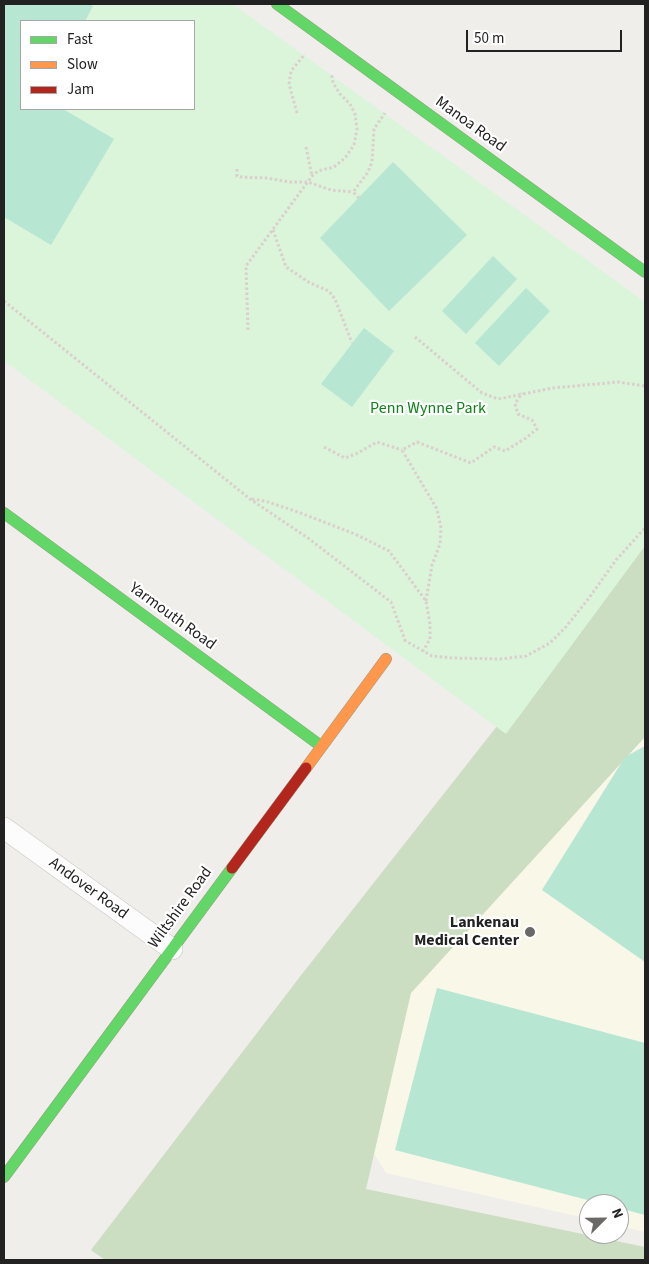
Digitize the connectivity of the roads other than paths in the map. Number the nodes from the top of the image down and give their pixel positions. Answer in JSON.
{"nodes":[{"id":1,"x":277,"y":4,"type":"edge"},
{"id":2,"x":645,"y":272,"type":"edge"},
{"id":3,"x":4,"y":513,"type":"edge"},
{"id":4,"x":386,"y":659,"type":"road end"},
{"id":5,"x":320,"y":746,"type":"junction"},
{"id":6,"x":4,"y":828,"type":"edge"},
{"id":7,"x":172,"y":949,"type":"junction"},
{"id":8,"x":4,"y":1177,"type":"edge"}],
"edges":[{"from":1,"to":2,"type":"street","name":"Manoa Road"},
{"from":3,"to":5,"type":"street","name":"Yarmouth Road"},
{"from":4,"to":5,"type":"street","name":"Wiltshire Road"},
{"from":5,"to":7,"type":"street","name":"Wiltshire Road"},
{"from":6,"to":7,"type":"street","name":"Andover Road"},
{"from":7,"to":8,"type":"street","name":"Wiltshire Road"}]}
